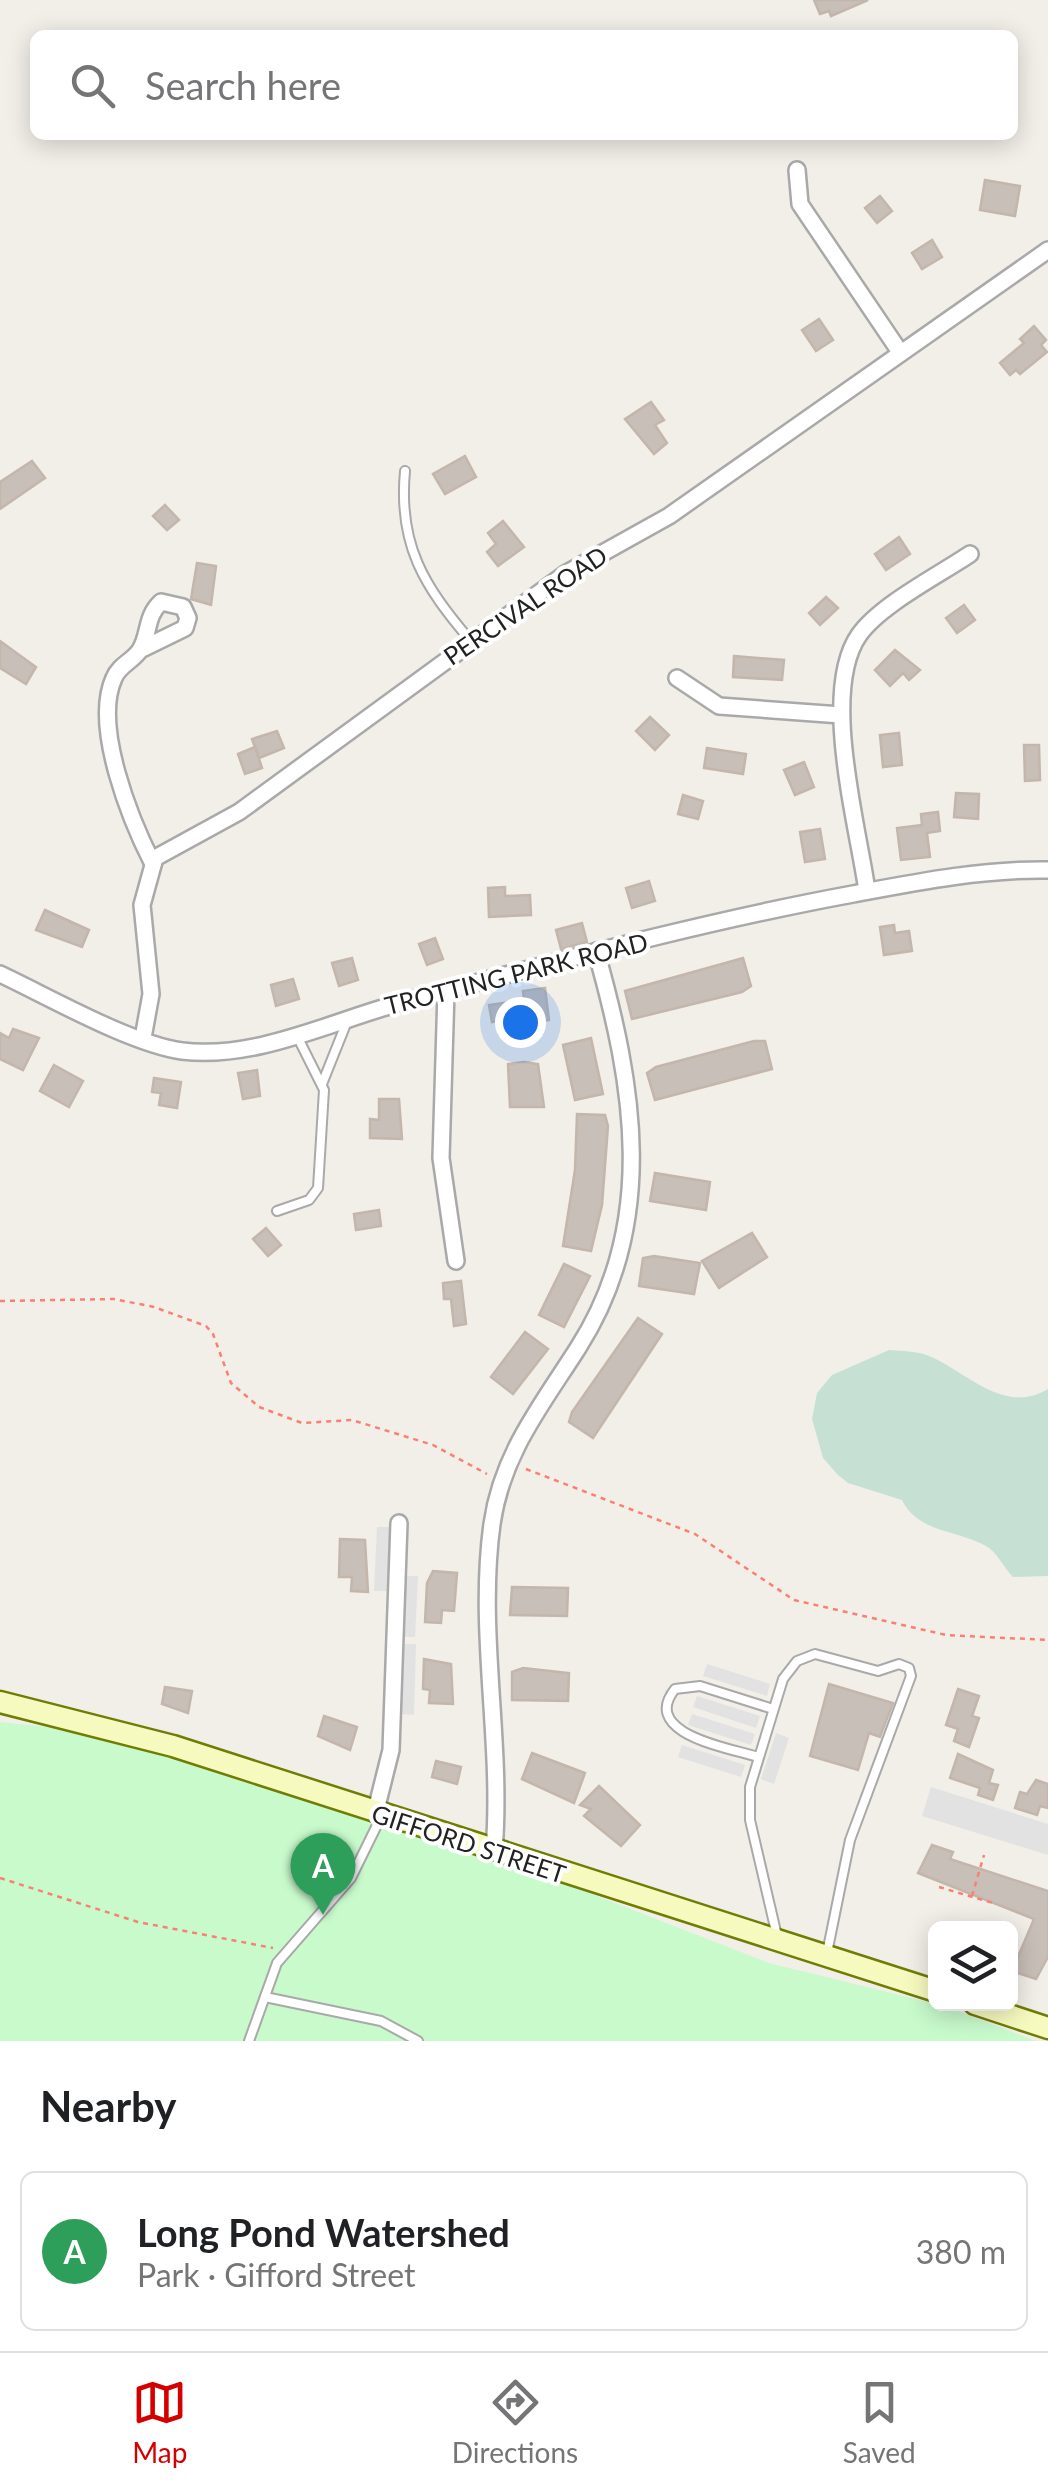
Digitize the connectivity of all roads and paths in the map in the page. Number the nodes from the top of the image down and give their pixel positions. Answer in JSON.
{"nodes":[{"id":1,"x":798,"y":170,"type":"dead end"},
{"id":2,"x":1048,"y":250,"type":"edge"},
{"id":3,"x":900,"y":352,"type":"junction"},
{"id":4,"x":404,"y":471,"type":"dead end"},
{"id":5,"x":970,"y":554,"type":"dead end"},
{"id":6,"x":470,"y":640,"type":"junction"},
{"id":7,"x":140,"y":650,"type":"dead end"},
{"id":8,"x":677,"y":678,"type":"dead end"},
{"id":9,"x":841,"y":715,"type":"junction"},
{"id":10,"x":152,"y":864,"type":"junction"},
{"id":11,"x":1048,"y":870,"type":"edge"},
{"id":12,"x":867,"y":891,"type":"junction"},
{"id":13,"x":596,"y":952,"type":"junction"},
{"id":14,"x":0,"y":974,"type":"edge"},
{"id":15,"x":446,"y":991,"type":"junction"},
{"id":16,"x":348,"y":1018,"type":"junction"},
{"id":17,"x":296,"y":1034,"type":"junction"},
{"id":18,"x":143,"y":1038,"type":"junction"},
{"id":19,"x":322,"y":1084,"type":"junction"},
{"id":20,"x":276,"y":1211,"type":"dead end"},
{"id":21,"x":456,"y":1260,"type":"dead end"},
{"id":22,"x":0,"y":1300,"type":"edge"},
{"id":23,"x":510,"y":1462,"type":"junction"},
{"id":24,"x":502,"y":1480,"type":"junction"},
{"id":25,"x":400,"y":1524,"type":"dead end"},
{"id":26,"x":1048,"y":1640,"type":"edge"},
{"id":27,"x":0,"y":1702,"type":"edge"},
{"id":28,"x":773,"y":1709,"type":"junction"},
{"id":29,"x":758,"y":1756,"type":"junction"},
{"id":30,"x":378,"y":1814,"type":"junction"},
{"id":31,"x":494,"y":1851,"type":"junction"},
{"id":32,"x":984,"y":1856,"type":"dead end"},
{"id":33,"x":0,"y":1878,"type":"edge"},
{"id":34,"x":938,"y":1886,"type":"dead end"},
{"id":35,"x":972,"y":1896,"type":"junction"},
{"id":36,"x":993,"y":1903,"type":"dead end"},
{"id":37,"x":779,"y":1943,"type":"junction"},
{"id":38,"x":284,"y":1952,"type":"junction"},
{"id":39,"x":826,"y":1958,"type":"junction"},
{"id":40,"x":928,"y":1989,"type":"edge"},
{"id":41,"x":265,"y":1997,"type":"junction"},
{"id":42,"x":996,"y":2011,"type":"edge"},
{"id":43,"x":1048,"y":2028,"type":"edge"},
{"id":44,"x":249,"y":2041,"type":"edge"},
{"id":45,"x":418,"y":2041,"type":"edge"}],
"edges":[{"from":1,"to":3,"type":"street"},
{"from":2,"to":3,"type":"street","name":"PERCIVAL ROAD"},
{"from":3,"to":6,"type":"street","name":"PERCIVAL ROAD"},
{"from":4,"to":6,"type":"lane"},
{"from":5,"to":9,"type":"street"},
{"from":6,"to":10,"type":"street","name":"PERCIVAL ROAD"},
{"from":7,"to":10,"type":"street"},
{"from":8,"to":9,"type":"street"},
{"from":9,"to":12,"type":"street"},
{"from":10,"to":18,"type":"street"},
{"from":11,"to":12,"type":"street","name":"TROTTING PARK ROAD"},
{"from":12,"to":13,"type":"street","name":"TROTTING PARK ROAD"},
{"from":13,"to":15,"type":"street","name":"TROTTING PARK ROAD"},
{"from":13,"to":23,"type":"street"},
{"from":14,"to":18,"type":"street","name":"TROTTING PARK ROAD"},
{"from":15,"to":16,"type":"street","name":"TROTTING PARK ROAD"},
{"from":15,"to":21,"type":"street"},
{"from":16,"to":17,"type":"street","name":"TROTTING PARK ROAD"},
{"from":16,"to":19,"type":"lane"},
{"from":17,"to":18,"type":"street","name":"TROTTING PARK ROAD"},
{"from":17,"to":19,"type":"lane"},
{"from":19,"to":20,"type":"lane"},
{"from":22,"to":24,"type":"path"},
{"from":23,"to":24,"type":"street"},
{"from":23,"to":26,"type":"path"},
{"from":24,"to":31,"type":"street"},
{"from":25,"to":30,"type":"street"},
{"from":27,"to":30,"type":"main road","name":"GIFFORD STREET"},
{"from":28,"to":29,"type":"lane"},
{"from":28,"to":29,"type":"lane"},
{"from":28,"to":39,"type":"lane"},
{"from":29,"to":37,"type":"lane"},
{"from":30,"to":31,"type":"main road","name":"GIFFORD STREET"},
{"from":30,"to":38,"type":"lane"},
{"from":31,"to":37,"type":"main road","name":"GIFFORD STREET"},
{"from":32,"to":35,"type":"path"},
{"from":33,"to":38,"type":"path"},
{"from":34,"to":35,"type":"path"},
{"from":35,"to":36,"type":"path"},
{"from":37,"to":39,"type":"main road","name":"GIFFORD STREET"},
{"from":38,"to":41,"type":"lane"},
{"from":39,"to":40,"type":"main road","name":"GIFFORD STREET"},
{"from":41,"to":44,"type":"lane"},
{"from":41,"to":45,"type":"lane"},
{"from":42,"to":43,"type":"main road"}]}
